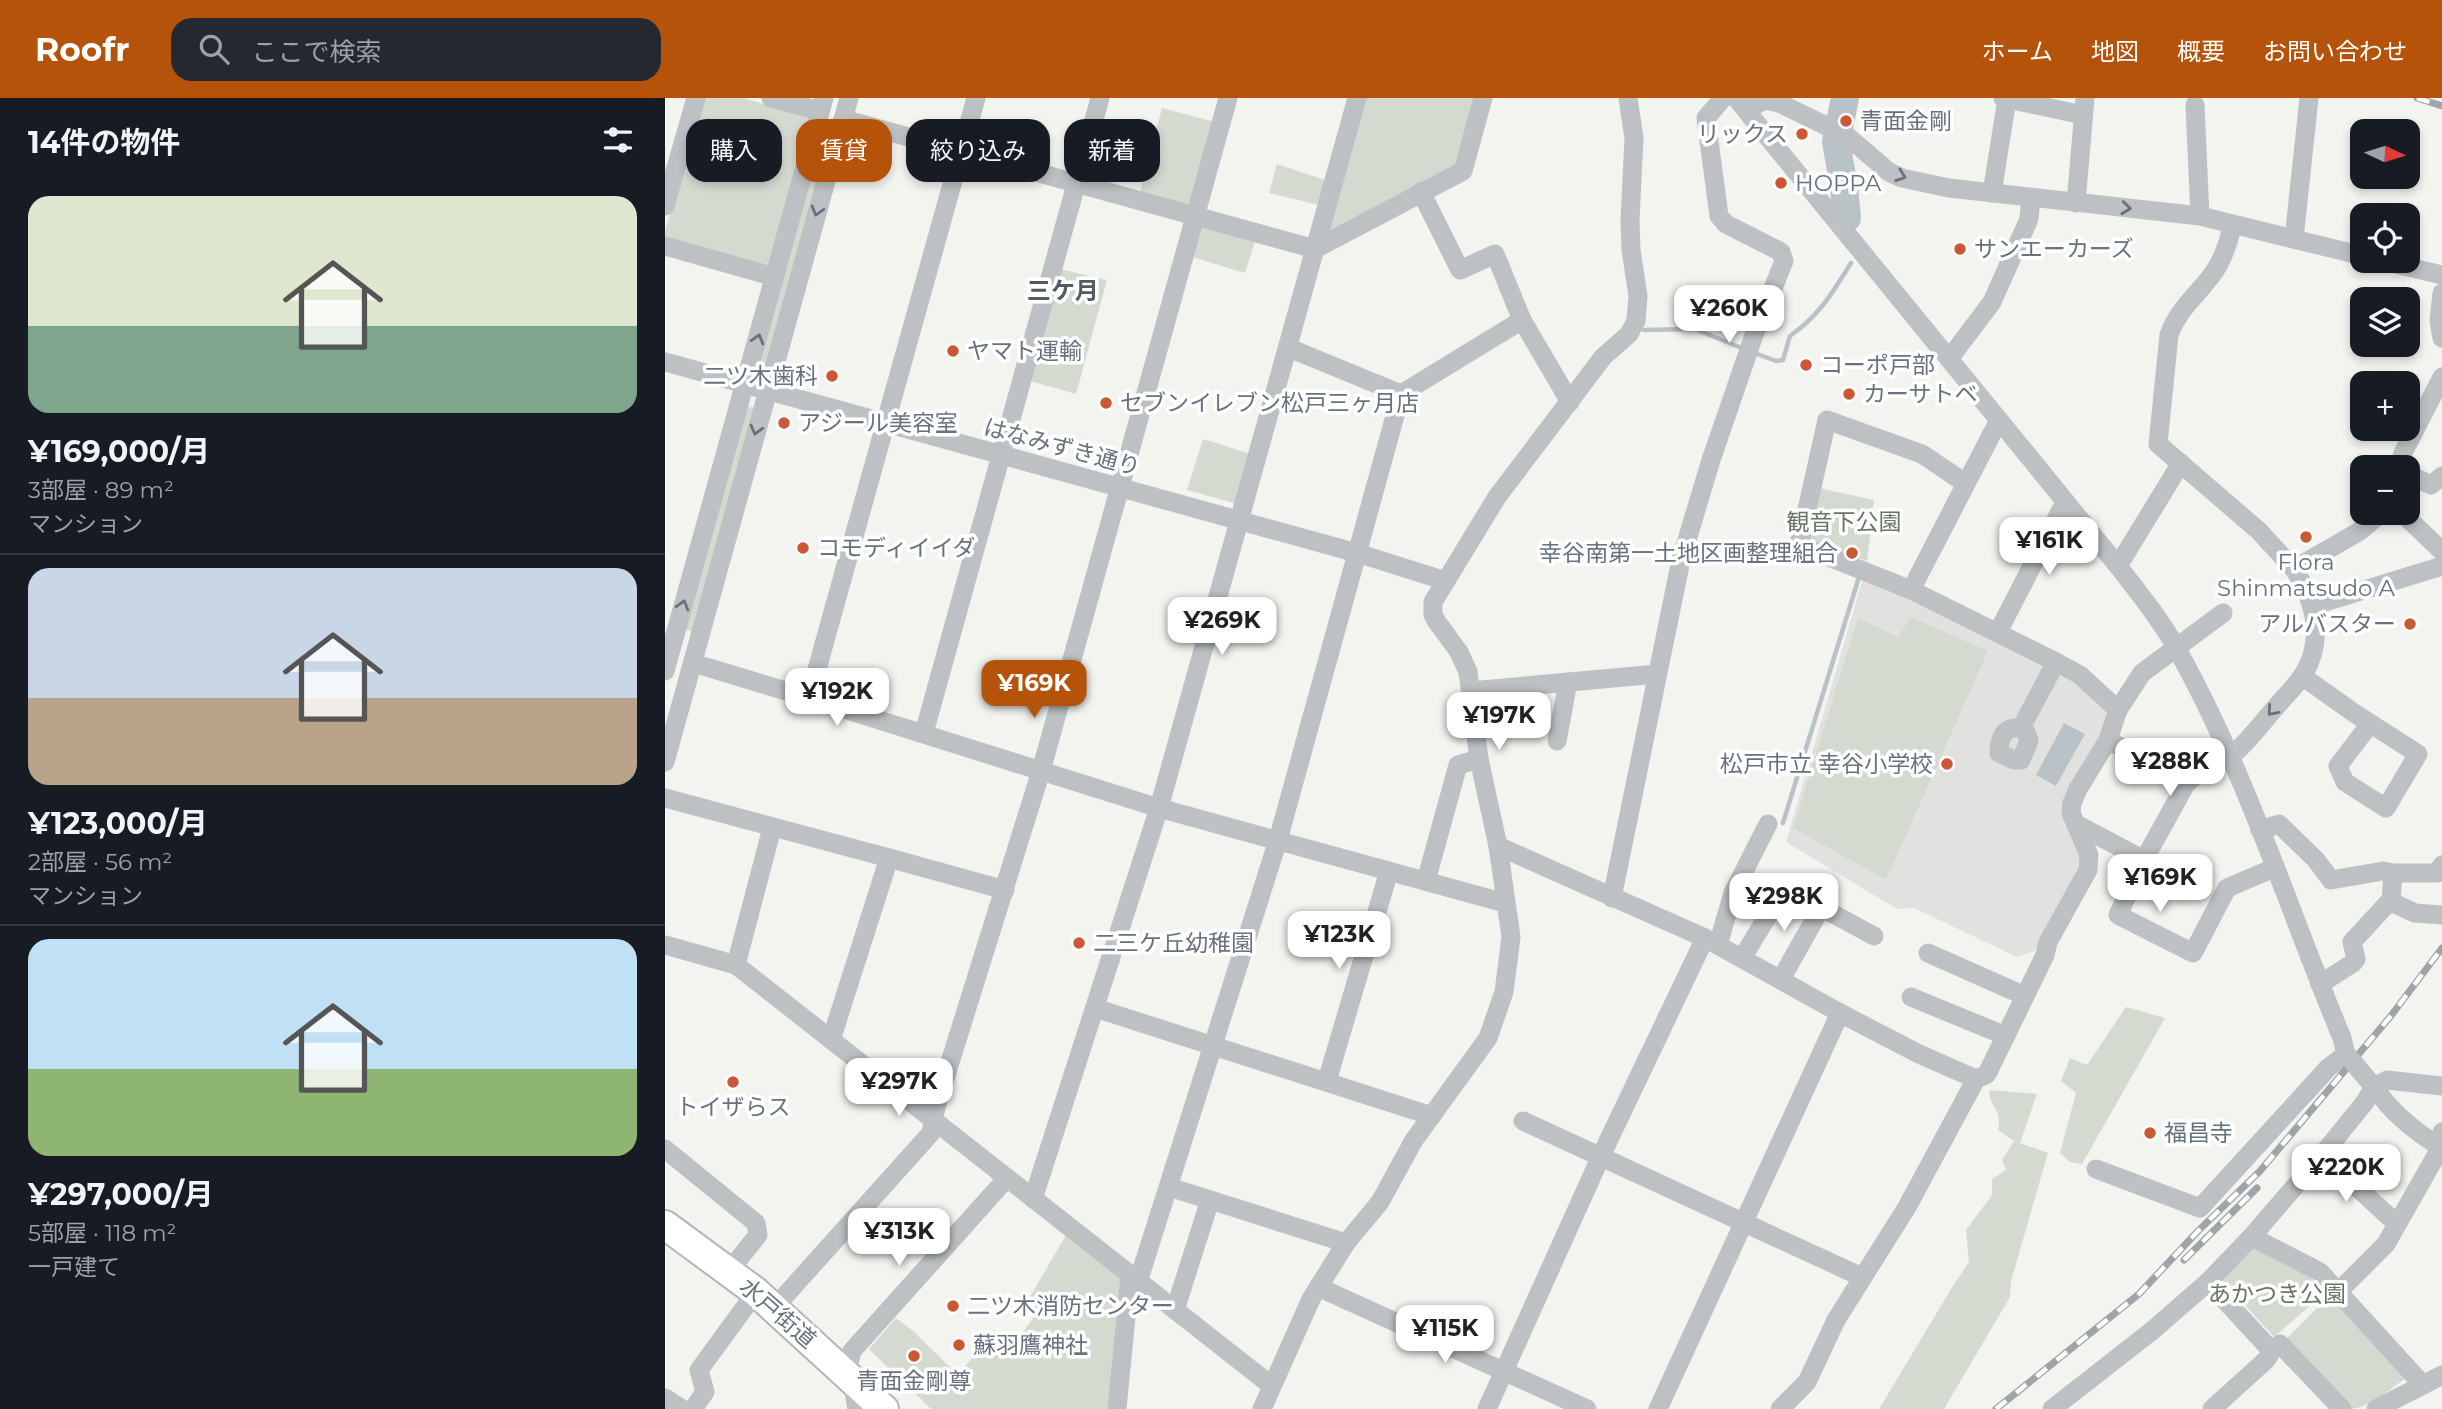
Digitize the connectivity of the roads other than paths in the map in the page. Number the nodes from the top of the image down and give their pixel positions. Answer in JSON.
{"nodes":[{"id":1,"x":696,"y":98,"type":"edge"},
{"id":2,"x":771,"y":98,"type":"edge"},
{"id":3,"x":849,"y":98,"type":"edge"},
{"id":4,"x":976,"y":98,"type":"edge"},
{"id":5,"x":1100,"y":98,"type":"edge"},
{"id":6,"x":1228,"y":98,"type":"edge"},
{"id":7,"x":1357,"y":98,"type":"edge"},
{"id":8,"x":1483,"y":98,"type":"edge"},
{"id":9,"x":1628,"y":98,"type":"edge"},
{"id":10,"x":1723,"y":98,"type":"edge"},
{"id":11,"x":2005,"y":98,"type":"edge"},
{"id":12,"x":2309,"y":98,"type":"edge"},
{"id":13,"x":1741,"y":104,"type":"edge"},
{"id":14,"x":822,"y":105,"type":"edge"},
{"id":15,"x":2195,"y":105,"type":"dead end"},
{"id":16,"x":2084,"y":106,"type":"edge"},
{"id":17,"x":843,"y":119,"type":"edge"},
{"id":18,"x":971,"y":119,"type":"edge"},
{"id":19,"x":1050,"y":177,"type":"edge"},
{"id":20,"x":825,"y":182,"type":"edge"},
{"id":21,"x":954,"y":182,"type":"edge"},
{"id":22,"x":1076,"y":184,"type":"junction"},
{"id":23,"x":1421,"y":192,"type":"junction"},
{"id":24,"x":1992,"y":193,"type":"junction"},
{"id":25,"x":2031,"y":198,"type":"junction"},
{"id":26,"x":2075,"y":203,"type":"junction"},
{"id":27,"x":665,"y":206,"type":"edge"},
{"id":28,"x":2200,"y":216,"type":"junction"},
{"id":29,"x":1195,"y":217,"type":"junction"},
{"id":30,"x":2233,"y":225,"type":"junction"},
{"id":31,"x":2294,"y":239,"type":"junction"},
{"id":32,"x":665,"y":246,"type":"edge"},
{"id":33,"x":1315,"y":249,"type":"junction"},
{"id":34,"x":2350,"y":253,"type":"edge"},
{"id":35,"x":2420,"y":270,"type":"edge"},
{"id":36,"x":2442,"y":275,"type":"edge"},
{"id":37,"x":775,"y":277,"type":"junction"},
{"id":38,"x":2442,"y":293,"type":"edge"},
{"id":39,"x":1523,"y":320,"type":"junction"},
{"id":40,"x":2442,"y":338,"type":"edge"},
{"id":41,"x":1289,"y":348,"type":"junction"},
{"id":42,"x":1949,"y":359,"type":"junction"},
{"id":43,"x":665,"y":362,"type":"edge"},
{"id":44,"x":2442,"y":377,"type":"edge"},
{"id":45,"x":744,"y":386,"type":"junction"},
{"id":46,"x":767,"y":392,"type":"junction"},
{"id":47,"x":1401,"y":394,"type":"junction"},
{"id":48,"x":1570,"y":402,"type":"junction"},
{"id":49,"x":1999,"y":420,"type":"junction"},
{"id":50,"x":886,"y":422,"type":"junction"},
{"id":51,"x":2402,"y":455,"type":"edge"},
{"id":52,"x":1001,"y":456,"type":"junction"},
{"id":53,"x":2181,"y":463,"type":"junction"},
{"id":54,"x":2442,"y":476,"type":"edge"},
{"id":55,"x":2420,"y":480,"type":"edge"},
{"id":56,"x":1965,"y":482,"type":"junction"},
{"id":57,"x":1119,"y":488,"type":"junction"},
{"id":58,"x":2065,"y":502,"type":"junction"},
{"id":59,"x":1240,"y":521,"type":"junction"},
{"id":60,"x":2367,"y":525,"type":"edge"},
{"id":61,"x":2415,"y":525,"type":"edge"},
{"id":62,"x":2442,"y":551,"type":"edge"},
{"id":63,"x":1357,"y":553,"type":"junction"},
{"id":64,"x":2118,"y":566,"type":"junction"},
{"id":65,"x":2294,"y":569,"type":"junction"},
{"id":66,"x":2439,"y":573,"type":"edge"},
{"id":67,"x":1446,"y":581,"type":"junction"},
{"id":68,"x":1911,"y":590,"type":"junction"},
{"id":69,"x":2312,"y":606,"type":"junction"},
{"id":70,"x":2223,"y":613,"type":"dead end"},
{"id":71,"x":1998,"y":632,"type":"junction"},
{"id":72,"x":2176,"y":648,"type":"junction"},
{"id":73,"x":668,"y":659,"type":"edge"},
{"id":74,"x":2056,"y":662,"type":"junction"},
{"id":75,"x":693,"y":663,"type":"junction"},
{"id":76,"x":1657,"y":674,"type":"junction"},
{"id":77,"x":2302,"y":676,"type":"junction"},
{"id":78,"x":1568,"y":682,"type":"junction"},
{"id":79,"x":1471,"y":691,"type":"junction"},
{"id":80,"x":809,"y":698,"type":"junction"},
{"id":81,"x":2118,"y":710,"type":"junction"},
{"id":82,"x":2370,"y":724,"type":"dead end"},
{"id":83,"x":2021,"y":728,"type":"dead end"},
{"id":84,"x":924,"y":733,"type":"junction"},
{"id":85,"x":2108,"y":740,"type":"junction"},
{"id":86,"x":1557,"y":741,"type":"dead end"},
{"id":87,"x":2231,"y":755,"type":"junction"},
{"id":88,"x":1479,"y":759,"type":"junction"},
{"id":89,"x":665,"y":762,"type":"edge"},
{"id":90,"x":1041,"y":771,"type":"junction"},
{"id":91,"x":2186,"y":784,"type":"junction"},
{"id":92,"x":665,"y":798,"type":"edge"},
{"id":93,"x":1159,"y":808,"type":"junction"},
{"id":94,"x":1768,"y":824,"type":"dead end"},
{"id":95,"x":2076,"y":824,"type":"junction"},
{"id":96,"x":772,"y":828,"type":"junction"},
{"id":97,"x":2260,"y":831,"type":"junction"},
{"id":98,"x":1278,"y":840,"type":"junction"},
{"id":99,"x":1498,"y":846,"type":"junction"},
{"id":100,"x":889,"y":858,"type":"junction"},
{"id":101,"x":2144,"y":860,"type":"junction"},
{"id":102,"x":2442,"y":865,"type":"edge"},
{"id":103,"x":2274,"y":868,"type":"junction"},
{"id":104,"x":1389,"y":872,"type":"junction"},
{"id":105,"x":2393,"y":873,"type":"junction"},
{"id":106,"x":1426,"y":881,"type":"junction"},
{"id":107,"x":1005,"y":890,"type":"junction"},
{"id":108,"x":1612,"y":898,"type":"junction"},
{"id":109,"x":2391,"y":902,"type":"junction"},
{"id":110,"x":1505,"y":903,"type":"junction"},
{"id":111,"x":1822,"y":908,"type":"junction"},
{"id":112,"x":2442,"y":915,"type":"edge"},
{"id":113,"x":1874,"y":936,"type":"dead end"},
{"id":114,"x":1711,"y":942,"type":"junction"},
{"id":115,"x":665,"y":945,"type":"edge"},
{"id":116,"x":1928,"y":953,"type":"dead end"},
{"id":117,"x":1742,"y":958,"type":"junction"},
{"id":118,"x":736,"y":965,"type":"junction"},
{"id":119,"x":1781,"y":979,"type":"junction"},
{"id":120,"x":2320,"y":984,"type":"junction"},
{"id":121,"x":2025,"y":996,"type":"junction"},
{"id":122,"x":1911,"y":997,"type":"dead end"},
{"id":123,"x":1095,"y":1008,"type":"junction"},
{"id":124,"x":1840,"y":1013,"type":"junction"},
{"id":125,"x":2006,"y":1036,"type":"junction"},
{"id":126,"x":831,"y":1040,"type":"junction"},
{"id":127,"x":1212,"y":1045,"type":"junction"},
{"id":128,"x":2346,"y":1054,"type":"junction"},
{"id":129,"x":1976,"y":1079,"type":"junction"},
{"id":130,"x":1327,"y":1081,"type":"junction"},
{"id":131,"x":2442,"y":1086,"type":"edge"},
{"id":132,"x":2374,"y":1087,"type":"junction"},
{"id":133,"x":1432,"y":1116,"type":"junction"},
{"id":134,"x":934,"y":1120,"type":"junction"},
{"id":135,"x":1523,"y":1121,"type":"dead end"},
{"id":136,"x":2441,"y":1143,"type":"edge"},
{"id":137,"x":665,"y":1149,"type":"edge"},
{"id":138,"x":2322,"y":1155,"type":"junction"},
{"id":139,"x":1601,"y":1156,"type":"junction"},
{"id":140,"x":2096,"y":1169,"type":"dead end"},
{"id":141,"x":1007,"y":1178,"type":"junction"},
{"id":142,"x":1168,"y":1187,"type":"junction"},
{"id":143,"x":1033,"y":1199,"type":"junction"},
{"id":144,"x":1210,"y":1200,"type":"junction"},
{"id":145,"x":1744,"y":1222,"type":"junction"},
{"id":146,"x":2397,"y":1224,"type":"junction"},
{"id":147,"x":665,"y":1226,"type":"edge"},
{"id":148,"x":2252,"y":1237,"type":"junction"},
{"id":149,"x":1346,"y":1243,"type":"junction"},
{"id":150,"x":729,"y":1271,"type":"junction"},
{"id":151,"x":1861,"y":1277,"type":"junction"},
{"id":152,"x":1134,"y":1279,"type":"junction"},
{"id":153,"x":2208,"y":1282,"type":"junction"},
{"id":154,"x":1318,"y":1286,"type":"junction"},
{"id":155,"x":2339,"y":1291,"type":"junction"},
{"id":156,"x":765,"y":1300,"type":"junction"},
{"id":157,"x":1175,"y":1310,"type":"junction"},
{"id":158,"x":2270,"y":1352,"type":"junction"},
{"id":159,"x":1505,"y":1370,"type":"junction"},
{"id":160,"x":2442,"y":1375,"type":"edge"},
{"id":161,"x":851,"y":1379,"type":"junction"},
{"id":162,"x":702,"y":1381,"type":"junction"},
{"id":163,"x":2423,"y":1385,"type":"junction"},
{"id":164,"x":1272,"y":1386,"type":"junction"},
{"id":165,"x":723,"y":1396,"type":"dead end"},
{"id":166,"x":665,"y":1398,"type":"edge"},
{"id":167,"x":2383,"y":1407,"type":"edge"},
{"id":168,"x":682,"y":1409,"type":"edge"},
{"id":169,"x":693,"y":1409,"type":"edge"},
{"id":170,"x":857,"y":1409,"type":"edge"},
{"id":171,"x":884,"y":1409,"type":"edge"},
{"id":172,"x":1117,"y":1409,"type":"edge"},
{"id":173,"x":1262,"y":1409,"type":"edge"},
{"id":174,"x":1487,"y":1409,"type":"edge"},
{"id":175,"x":1587,"y":1409,"type":"edge"},
{"id":176,"x":1658,"y":1409,"type":"edge"},
{"id":177,"x":1780,"y":1409,"type":"edge"},
{"id":178,"x":2052,"y":1409,"type":"edge"},
{"id":179,"x":2211,"y":1409,"type":"edge"},
{"id":180,"x":2342,"y":1409,"type":"edge"}],
"edges":[{"from":1,"to":27,"type":"street"},
{"from":2,"to":14,"type":"street"},
{"from":3,"to":17,"type":"street"},
{"from":4,"to":18,"type":"street"},
{"from":5,"to":22,"type":"street"},
{"from":6,"to":29,"type":"street"},
{"from":7,"to":33,"type":"street"},
{"from":8,"to":23,"type":"street"},
{"from":9,"to":48,"type":"street"},
{"from":10,"to":76,"type":"street"},
{"from":11,"to":16,"type":"street"},
{"from":11,"to":24,"type":"street"},
{"from":12,"to":31,"type":"street"},
{"from":13,"to":24,"type":"street","one_way":true},
{"from":13,"to":42,"type":"street"},
{"from":14,"to":37,"type":"street"},
{"from":15,"to":28,"type":"street"},
{"from":16,"to":26,"type":"street"},
{"from":19,"to":22,"type":"street"},
{"from":20,"to":46,"type":"street","one_way":true},
{"from":21,"to":50,"type":"street"},
{"from":22,"to":29,"type":"street"},
{"from":22,"to":52,"type":"street"},
{"from":23,"to":33,"type":"street"},
{"from":23,"to":39,"type":"street"},
{"from":24,"to":25,"type":"street"},
{"from":25,"to":26,"type":"street"},
{"from":25,"to":42,"type":"street"},
{"from":26,"to":28,"type":"street","one_way":true},
{"from":28,"to":30,"type":"street"},
{"from":29,"to":33,"type":"street"},
{"from":29,"to":57,"type":"street"},
{"from":30,"to":31,"type":"street"},
{"from":30,"to":53,"type":"street"},
{"from":31,"to":34,"type":"street"},
{"from":32,"to":37,"type":"street"},
{"from":33,"to":41,"type":"street"},
{"from":35,"to":36,"type":"street"},
{"from":45,"to":37,"type":"street","one_way":true},
{"from":38,"to":40,"type":"street"},
{"from":39,"to":47,"type":"street"},
{"from":39,"to":48,"type":"street"},
{"from":41,"to":47,"type":"street"},
{"from":41,"to":59,"type":"street"},
{"from":42,"to":49,"type":"street"},
{"from":43,"to":45,"type":"street","name":"はなみずき通り"},
{"from":44,"to":51,"type":"street"},
{"from":45,"to":46,"type":"street","name":"はなみずき通り"},
{"from":73,"to":45,"type":"street","one_way":true},
{"from":46,"to":50,"type":"street","name":"はなみずき通り"},
{"from":46,"to":75,"type":"street","one_way":true},
{"from":47,"to":63,"type":"street"},
{"from":48,"to":67,"type":"street"},
{"from":49,"to":56,"type":"street"},
{"from":49,"to":58,"type":"street"},
{"from":50,"to":52,"type":"street","name":"はなみずき通り"},
{"from":50,"to":80,"type":"street"},
{"from":52,"to":57,"type":"street","name":"はなみずき通り"},
{"from":52,"to":84,"type":"street"},
{"from":53,"to":64,"type":"street"},
{"from":53,"to":65,"type":"street"},
{"from":54,"to":55,"type":"street"},
{"from":56,"to":68,"type":"street"},
{"from":56,"to":68,"type":"street"},
{"from":57,"to":59,"type":"street","name":"はなみずき通り"},
{"from":57,"to":90,"type":"street"},
{"from":58,"to":64,"type":"street"},
{"from":58,"to":71,"type":"street"},
{"from":59,"to":63,"type":"street","name":"はなみずき通り"},
{"from":59,"to":93,"type":"street"},
{"from":60,"to":65,"type":"street"},
{"from":61,"to":62,"type":"street"},
{"from":63,"to":67,"type":"street","name":"はなみずき通り"},
{"from":63,"to":98,"type":"street"},
{"from":64,"to":72,"type":"street"},
{"from":65,"to":69,"type":"street"},
{"from":66,"to":69,"type":"street"},
{"from":67,"to":79,"type":"street"},
{"from":68,"to":71,"type":"street"},
{"from":69,"to":77,"type":"street"},
{"from":70,"to":72,"type":"street"},
{"from":71,"to":74,"type":"street"},
{"from":72,"to":81,"type":"street"},
{"from":72,"to":87,"type":"street"},
{"from":73,"to":75,"type":"street"},
{"from":73,"to":75,"type":"street"},
{"from":74,"to":81,"type":"street"},
{"from":74,"to":83,"type":"street"},
{"from":75,"to":80,"type":"street"},
{"from":75,"to":89,"type":"street"},
{"from":76,"to":78,"type":"street"},
{"from":76,"to":108,"type":"street"},
{"from":77,"to":82,"type":"street"},
{"from":77,"to":87,"type":"street","one_way":true},
{"from":78,"to":79,"type":"street"},
{"from":78,"to":86,"type":"street"},
{"from":79,"to":88,"type":"street"},
{"from":80,"to":84,"type":"street"},
{"from":81,"to":85,"type":"street"},
{"from":84,"to":90,"type":"street"},
{"from":85,"to":91,"type":"street"},
{"from":85,"to":95,"type":"street"},
{"from":87,"to":91,"type":"street"},
{"from":87,"to":97,"type":"street"},
{"from":88,"to":99,"type":"street"},
{"from":88,"to":106,"type":"street"},
{"from":90,"to":93,"type":"street"},
{"from":90,"to":107,"type":"street"},
{"from":91,"to":101,"type":"street"},
{"from":92,"to":96,"type":"street"},
{"from":93,"to":98,"type":"street"},
{"from":93,"to":123,"type":"street"},
{"from":94,"to":114,"type":"street"},
{"from":95,"to":101,"type":"street"},
{"from":95,"to":121,"type":"street"},
{"from":96,"to":100,"type":"street"},
{"from":96,"to":118,"type":"street"},
{"from":97,"to":103,"type":"street"},
{"from":97,"to":105,"type":"street"},
{"from":98,"to":104,"type":"street"},
{"from":98,"to":127,"type":"street"},
{"from":99,"to":108,"type":"street"},
{"from":99,"to":110,"type":"street"},
{"from":100,"to":107,"type":"street"},
{"from":100,"to":126,"type":"street"},
{"from":101,"to":103,"type":"street"},
{"from":102,"to":105,"type":"street"},
{"from":103,"to":120,"type":"street"},
{"from":104,"to":106,"type":"street"},
{"from":104,"to":130,"type":"street"},
{"from":105,"to":109,"type":"street"},
{"from":106,"to":110,"type":"street"},
{"from":107,"to":134,"type":"street"},
{"from":108,"to":114,"type":"street"},
{"from":109,"to":112,"type":"street"},
{"from":109,"to":120,"type":"street"},
{"from":110,"to":133,"type":"street"},
{"from":111,"to":113,"type":"street"},
{"from":111,"to":117,"type":"street"},
{"from":111,"to":119,"type":"street"},
{"from":114,"to":117,"type":"street"},
{"from":114,"to":139,"type":"street"},
{"from":115,"to":118,"type":"street"},
{"from":116,"to":121,"type":"street"},
{"from":117,"to":119,"type":"street"},
{"from":118,"to":126,"type":"street"},
{"from":119,"to":124,"type":"street"},
{"from":120,"to":128,"type":"street"},
{"from":121,"to":125,"type":"street"},
{"from":122,"to":125,"type":"street"},
{"from":123,"to":127,"type":"street"},
{"from":123,"to":143,"type":"street"},
{"from":124,"to":129,"type":"street"},
{"from":124,"to":145,"type":"street"},
{"from":125,"to":129,"type":"street"},
{"from":126,"to":134,"type":"street"},
{"from":127,"to":130,"type":"street"},
{"from":127,"to":142,"type":"street"},
{"from":128,"to":132,"type":"street","bridge":true},
{"from":128,"to":140,"type":"street"},
{"from":129,"to":151,"type":"street"},
{"from":130,"to":133,"type":"street"},
{"from":131,"to":132,"type":"street"},
{"from":132,"to":136,"type":"street"},
{"from":132,"to":138,"type":"street"},
{"from":133,"to":149,"type":"street"},
{"from":134,"to":141,"type":"street"},
{"from":134,"to":156,"type":"street"},
{"from":135,"to":139,"type":"street"},
{"from":136,"to":146,"type":"street"},
{"from":137,"to":150,"type":"street"},
{"from":138,"to":146,"type":"street"},
{"from":138,"to":148,"type":"street"},
{"from":139,"to":145,"type":"street"},
{"from":139,"to":159,"type":"street"},
{"from":141,"to":143,"type":"street"},
{"from":141,"to":161,"type":"street"},
{"from":142,"to":144,"type":"street"},
{"from":142,"to":152,"type":"street"},
{"from":143,"to":152,"type":"street"},
{"from":144,"to":149,"type":"street"},
{"from":144,"to":157,"type":"street"},
{"from":145,"to":151,"type":"street"},
{"from":145,"to":176,"type":"street"},
{"from":146,"to":155,"type":"street"},
{"from":147,"to":150,"type":"highway","name":"水戸街道"},
{"from":148,"to":153,"type":"street"},
{"from":148,"to":155,"type":"street"},
{"from":149,"to":154,"type":"street"},
{"from":150,"to":156,"type":"highway","name":"水戸街道"},
{"from":151,"to":177,"type":"street"},
{"from":152,"to":157,"type":"street"},
{"from":152,"to":172,"type":"street"},
{"from":153,"to":158,"type":"street"},
{"from":153,"to":178,"type":"street"},
{"from":154,"to":159,"type":"street"},
{"from":154,"to":164,"type":"street"},
{"from":155,"to":163,"type":"street"},
{"from":156,"to":161,"type":"highway","name":"水戸街道"},
{"from":156,"to":162,"type":"street"},
{"from":157,"to":164,"type":"street"},
{"from":158,"to":179,"type":"street"},
{"from":158,"to":180,"type":"street"},
{"from":159,"to":174,"type":"street"},
{"from":159,"to":175,"type":"street"},
{"from":160,"to":163,"type":"street"},
{"from":161,"to":170,"type":"street"},
{"from":161,"to":171,"type":"highway","name":"水戸街道"},
{"from":162,"to":165,"type":"street"},
{"from":162,"to":169,"type":"street"},
{"from":163,"to":167,"type":"street"},
{"from":164,"to":173,"type":"street"},
{"from":166,"to":168,"type":"street"}]}
